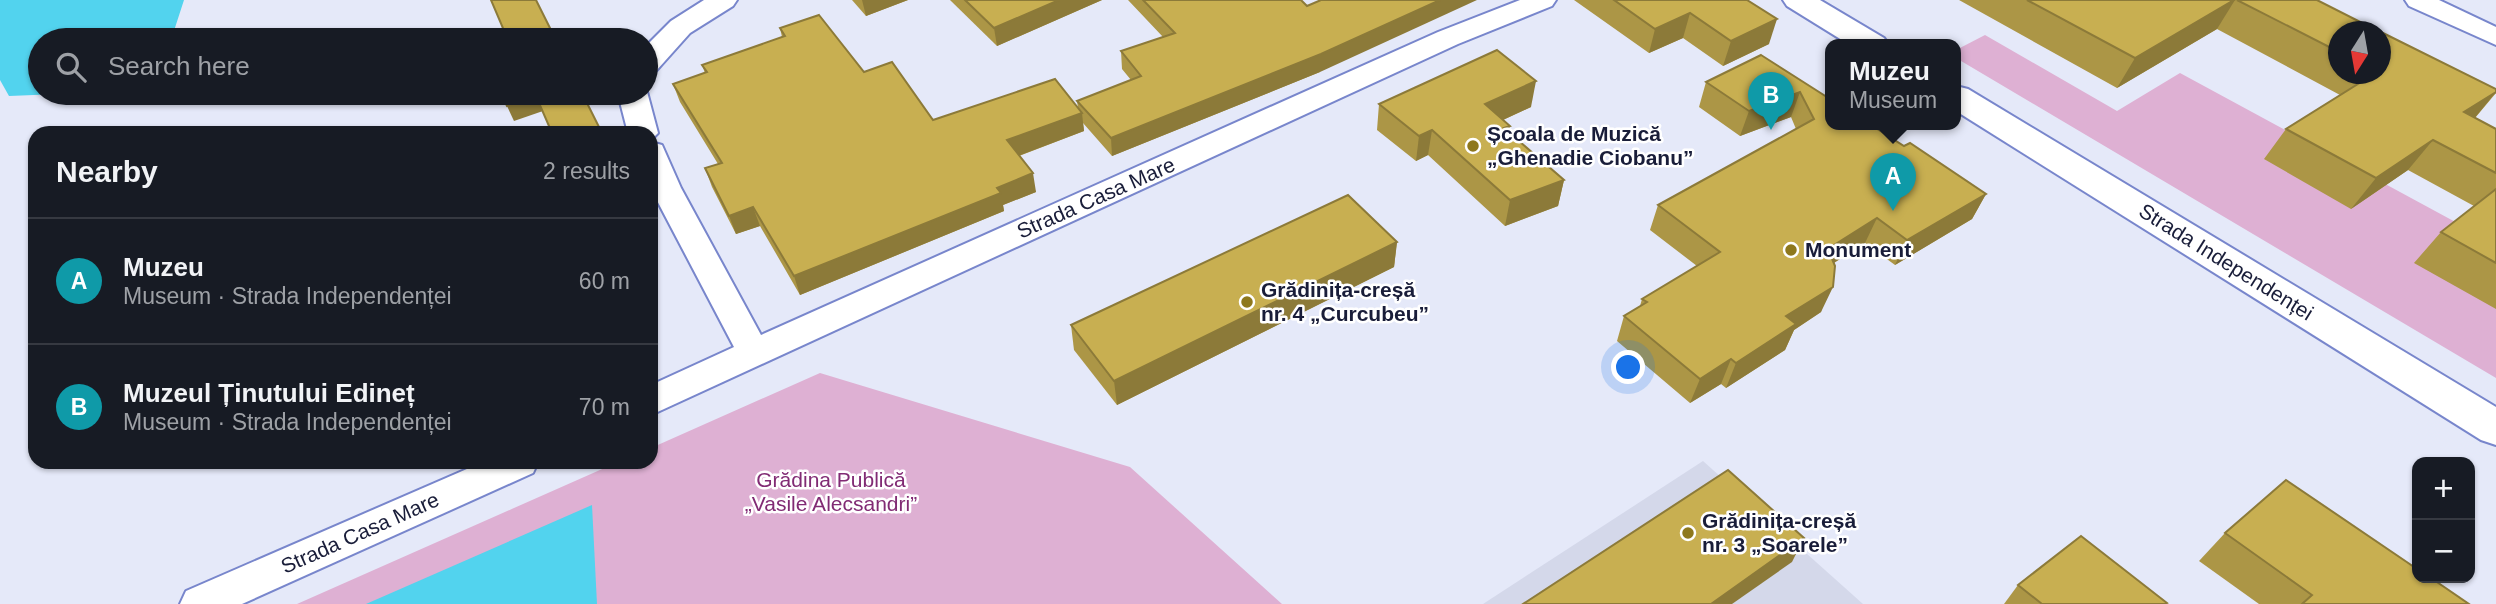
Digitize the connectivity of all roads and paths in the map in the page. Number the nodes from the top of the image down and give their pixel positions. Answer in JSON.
{"nodes":[{"id":1,"x":724,"y":0,"type":"edge"},
{"id":2,"x":1543,"y":0,"type":"edge"},
{"id":3,"x":1798,"y":0,"type":"edge"},
{"id":4,"x":2418,"y":0,"type":"edge"},
{"id":5,"x":2496,"y":37,"type":"edge"},
{"id":6,"x":1863,"y":39,"type":"edge"},
{"id":7,"x":658,"y":47,"type":"edge"},
{"id":8,"x":1961,"y":99,"type":"edge"},
{"id":9,"x":635,"y":105,"type":"edge"},
{"id":10,"x":641,"y":126,"type":"edge"},
{"id":11,"x":658,"y":169,"type":"edge"},
{"id":12,"x":754,"y":354,"type":"junction"},
{"id":13,"x":658,"y":398,"type":"edge"},
{"id":14,"x":2496,"y":428,"type":"edge"},
{"id":15,"x":504,"y":469,"type":"edge"},
{"id":16,"x":200,"y":604,"type":"edge"}],
"edges":[{"from":1,"to":7,"type":"street"},
{"from":2,"to":12,"type":"street","name":"Strada Casa Mare"},
{"from":3,"to":6,"type":"main road"},
{"from":4,"to":5,"type":"street"},
{"from":8,"to":14,"type":"main road","name":"Strada Independenței"},
{"from":9,"to":10,"type":"street"},
{"from":11,"to":12,"type":"street"},
{"from":12,"to":13,"type":"street","name":"Strada Casa Mare"},
{"from":15,"to":16,"type":"street","name":"Strada Casa Mare"}]}
